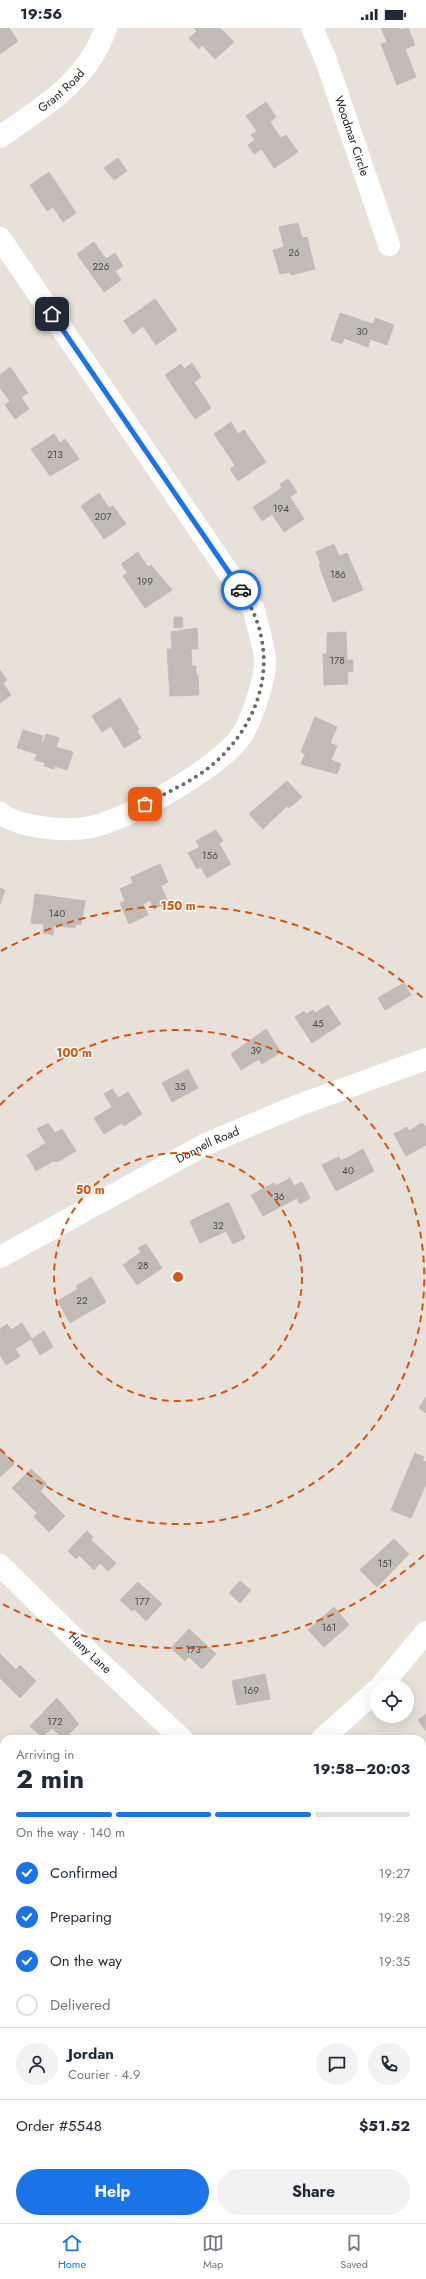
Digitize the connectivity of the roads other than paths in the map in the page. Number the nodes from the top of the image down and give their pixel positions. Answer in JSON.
{"nodes":[{"id":1,"x":106,"y":28,"type":"edge"},
{"id":2,"x":312,"y":28,"type":"edge"},
{"id":3,"x":0,"y":138,"type":"edge"},
{"id":4,"x":0,"y":238,"type":"edge"},
{"id":5,"x":389,"y":244,"type":"dead end"},
{"id":6,"x":0,"y":813,"type":"edge"},
{"id":7,"x":426,"y":1059,"type":"edge"},
{"id":8,"x":0,"y":1257,"type":"edge"},
{"id":9,"x":0,"y":1565,"type":"edge"},
{"id":10,"x":426,"y":1632,"type":"edge"},
{"id":11,"x":387,"y":1679,"type":"edge"},
{"id":12,"x":370,"y":1696,"type":"edge"},
{"id":13,"x":178,"y":1735,"type":"edge"},
{"id":14,"x":326,"y":1735,"type":"edge"}],
"edges":[{"from":1,"to":3,"type":"street","name":"Grant Road"},
{"from":2,"to":5,"type":"street","name":"Woodmar Circle"},
{"from":4,"to":6,"type":"street"},
{"from":7,"to":8,"type":"street","name":"Donnell Road"},
{"from":9,"to":13,"type":"street","name":"Hany Lane"},
{"from":10,"to":11,"type":"street"},
{"from":12,"to":14,"type":"street"}]}
